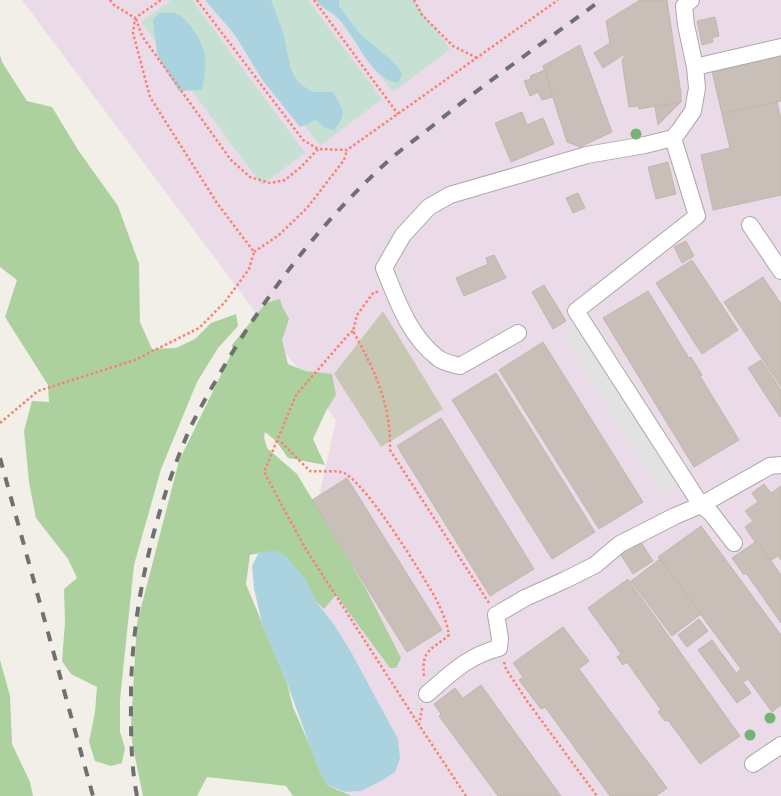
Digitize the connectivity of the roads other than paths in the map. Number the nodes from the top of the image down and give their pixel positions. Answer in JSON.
{"nodes":[{"id":1,"x":691,"y":0,"type":"edge"},
{"id":2,"x":781,"y":47,"type":"edge"},
{"id":3,"x":695,"y":67,"type":"junction"},
{"id":4,"x":672,"y":138,"type":"junction"},
{"id":5,"x":750,"y":226,"type":"dead end"},
{"id":6,"x":781,"y":272,"type":"edge"},
{"id":7,"x":518,"y":333,"type":"dead end"},
{"id":8,"x":781,"y":465,"type":"edge"},
{"id":9,"x":702,"y":505,"type":"junction"},
{"id":10,"x":734,"y":543,"type":"dead end"},
{"id":11,"x":427,"y":694,"type":"road end"},
{"id":12,"x":781,"y":745,"type":"edge"},
{"id":13,"x":753,"y":764,"type":"dead end"}],
"edges":[{"from":1,"to":3,"type":"street"},
{"from":2,"to":3,"type":"street"},
{"from":3,"to":4,"type":"street"},
{"from":4,"to":7,"type":"street"},
{"from":4,"to":9,"type":"street"},
{"from":5,"to":6,"type":"street"},
{"from":8,"to":9,"type":"street"},
{"from":9,"to":10,"type":"street"},
{"from":9,"to":11,"type":"street"},
{"from":12,"to":13,"type":"street"}]}
